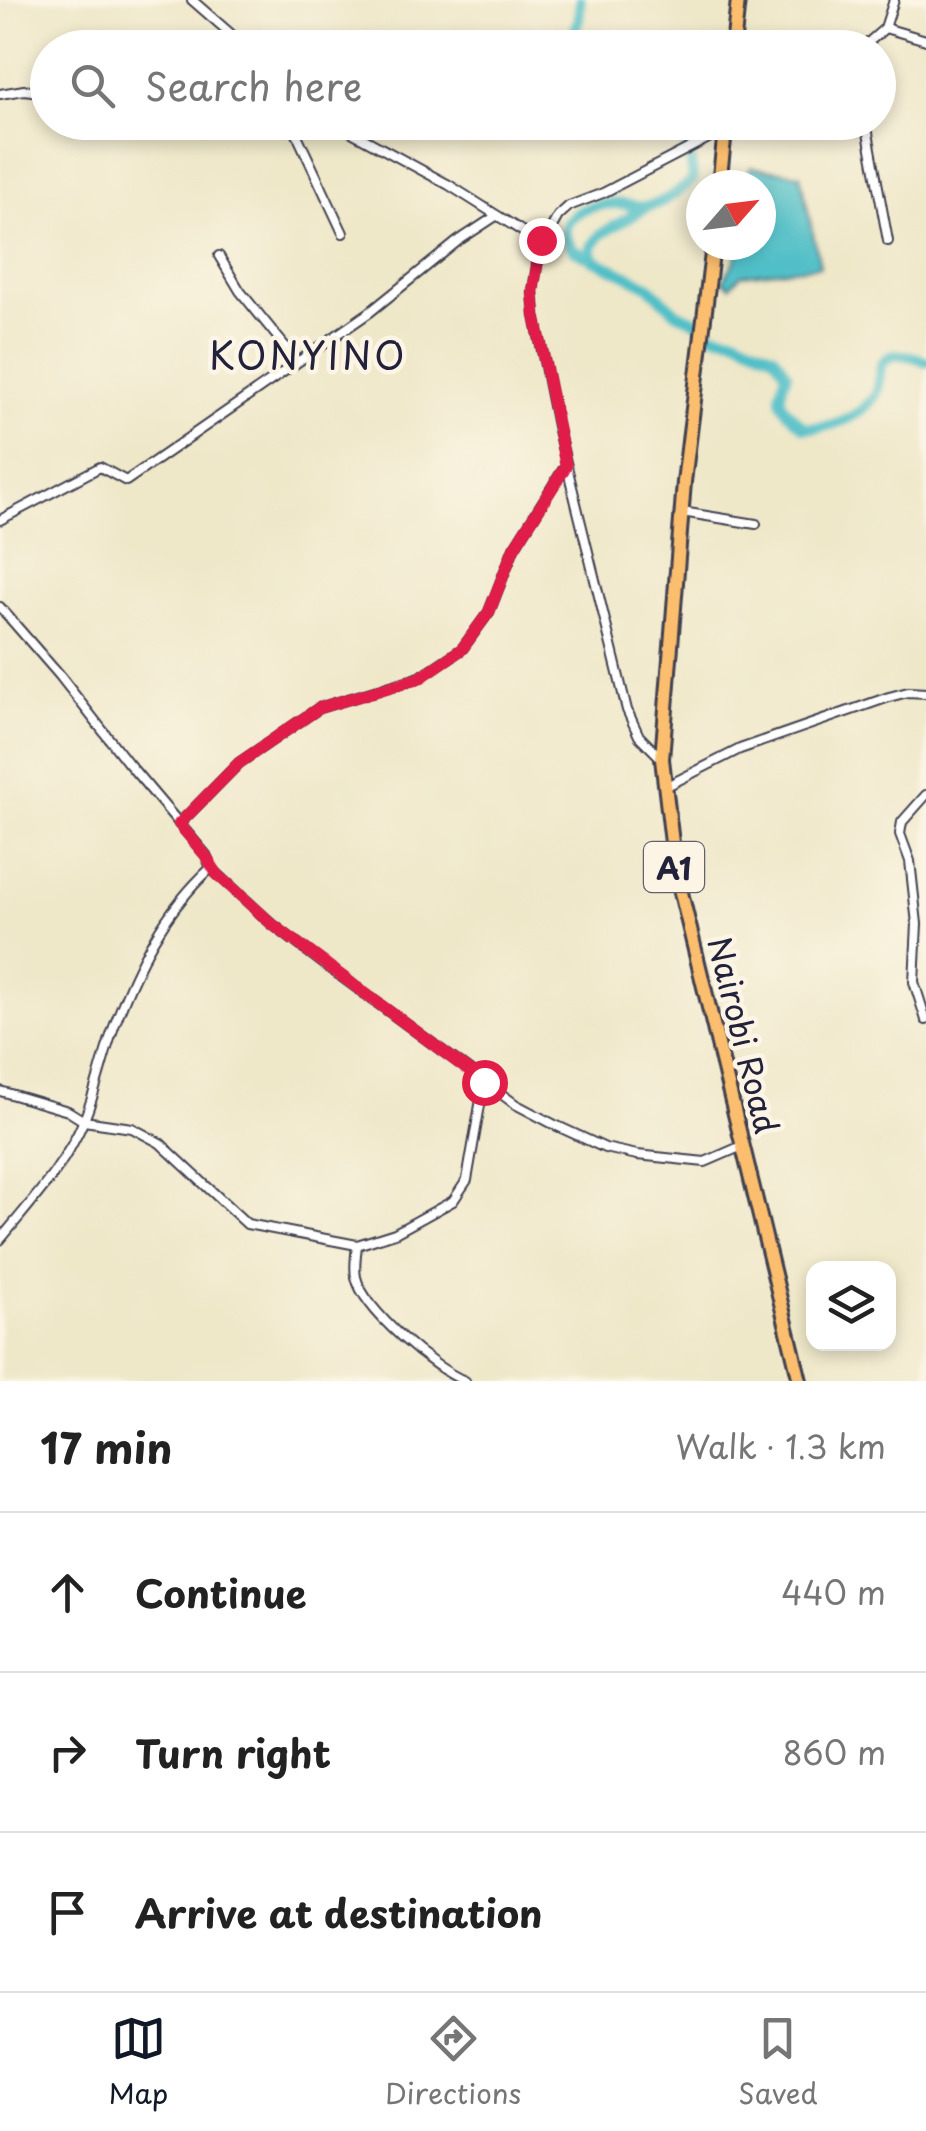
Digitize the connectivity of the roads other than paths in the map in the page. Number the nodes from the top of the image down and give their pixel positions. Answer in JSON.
{"nodes":[{"id":1,"x":192,"y":0,"type":"edge"},
{"id":2,"x":738,"y":0,"type":"edge"},
{"id":3,"x":894,"y":0,"type":"edge"},
{"id":4,"x":885,"y":28,"type":"junction"},
{"id":5,"x":227,"y":30,"type":"edge"},
{"id":6,"x":735,"y":30,"type":"edge"},
{"id":7,"x":883,"y":30,"type":"edge"},
{"id":8,"x":892,"y":30,"type":"edge"},
{"id":9,"x":896,"y":31,"type":"edge"},
{"id":10,"x":926,"y":40,"type":"edge"},
{"id":11,"x":30,"y":91,"type":"edge"},
{"id":12,"x":0,"y":94,"type":"edge"},
{"id":13,"x":299,"y":140,"type":"edge"},
{"id":14,"x":366,"y":140,"type":"edge"},
{"id":15,"x":703,"y":140,"type":"edge"},
{"id":16,"x":724,"y":140,"type":"edge"},
{"id":17,"x":869,"y":140,"type":"edge"},
{"id":18,"x":721,"y":170,"type":"edge"},
{"id":19,"x":496,"y":216,"type":"dead end"},
{"id":20,"x":342,"y":232,"type":"dead end"},
{"id":21,"x":541,"y":240,"type":"junction"},
{"id":22,"x":888,"y":241,"type":"dead end"},
{"id":23,"x":219,"y":256,"type":"dead end"},
{"id":24,"x":710,"y":260,"type":"edge"},
{"id":25,"x":297,"y":360,"type":"junction"},
{"id":26,"x":566,"y":466,"type":"junction"},
{"id":27,"x":682,"y":512,"type":"junction"},
{"id":28,"x":0,"y":520,"type":"edge"},
{"id":29,"x":756,"y":524,"type":"dead end"},
{"id":30,"x":0,"y":608,"type":"edge"},
{"id":31,"x":926,"y":693,"type":"edge"},
{"id":32,"x":662,"y":760,"type":"junction"},
{"id":33,"x":664,"y":788,"type":"junction"},
{"id":34,"x":926,"y":794,"type":"edge"},
{"id":35,"x":179,"y":824,"type":"junction"},
{"id":36,"x":210,"y":868,"type":"junction"},
{"id":37,"x":922,"y":923,"type":"edge"},
{"id":38,"x":926,"y":1020,"type":"edge"},
{"id":39,"x":484,"y":1082,"type":"junction"},
{"id":40,"x":0,"y":1091,"type":"edge"},
{"id":41,"x":84,"y":1121,"type":"junction"},
{"id":42,"x":742,"y":1146,"type":"junction"},
{"id":43,"x":0,"y":1240,"type":"edge"},
{"id":44,"x":356,"y":1245,"type":"junction"},
{"id":45,"x":465,"y":1381,"type":"edge"},
{"id":46,"x":800,"y":1381,"type":"edge"}],
"edges":[{"from":1,"to":5,"type":"street"},
{"from":2,"to":6,"type":"highway"},
{"from":3,"to":4,"type":"street"},
{"from":4,"to":7,"type":"street"},
{"from":4,"to":8,"type":"street"},
{"from":9,"to":10,"type":"street"},
{"from":11,"to":12,"type":"street"},
{"from":13,"to":20,"type":"street"},
{"from":14,"to":21,"type":"street"},
{"from":15,"to":21,"type":"street"},
{"from":16,"to":18,"type":"highway"},
{"from":17,"to":22,"type":"street"},
{"from":19,"to":25,"type":"street"},
{"from":21,"to":26,"type":"street"},
{"from":23,"to":25,"type":"street"},
{"from":24,"to":27,"type":"highway","name":"Nairobi Road","number":"A1"},
{"from":25,"to":28,"type":"street"},
{"from":26,"to":32,"type":"street"},
{"from":26,"to":35,"type":"street"},
{"from":27,"to":29,"type":"street"},
{"from":27,"to":32,"type":"highway","name":"Nairobi Road","number":"A1"},
{"from":30,"to":35,"type":"street"},
{"from":31,"to":33,"type":"street"},
{"from":32,"to":33,"type":"highway","name":"Nairobi Road","number":"A1"},
{"from":33,"to":42,"type":"highway","name":"Nairobi Road","number":"A1"},
{"from":34,"to":37,"type":"street"},
{"from":35,"to":36,"type":"street"},
{"from":36,"to":39,"type":"street"},
{"from":36,"to":41,"type":"street"},
{"from":37,"to":38,"type":"street"},
{"from":39,"to":42,"type":"street"},
{"from":39,"to":44,"type":"street"},
{"from":40,"to":41,"type":"street"},
{"from":41,"to":43,"type":"street"},
{"from":41,"to":44,"type":"street"},
{"from":42,"to":46,"type":"highway","name":"Nairobi Road","number":"A1"},
{"from":44,"to":45,"type":"street"}]}
